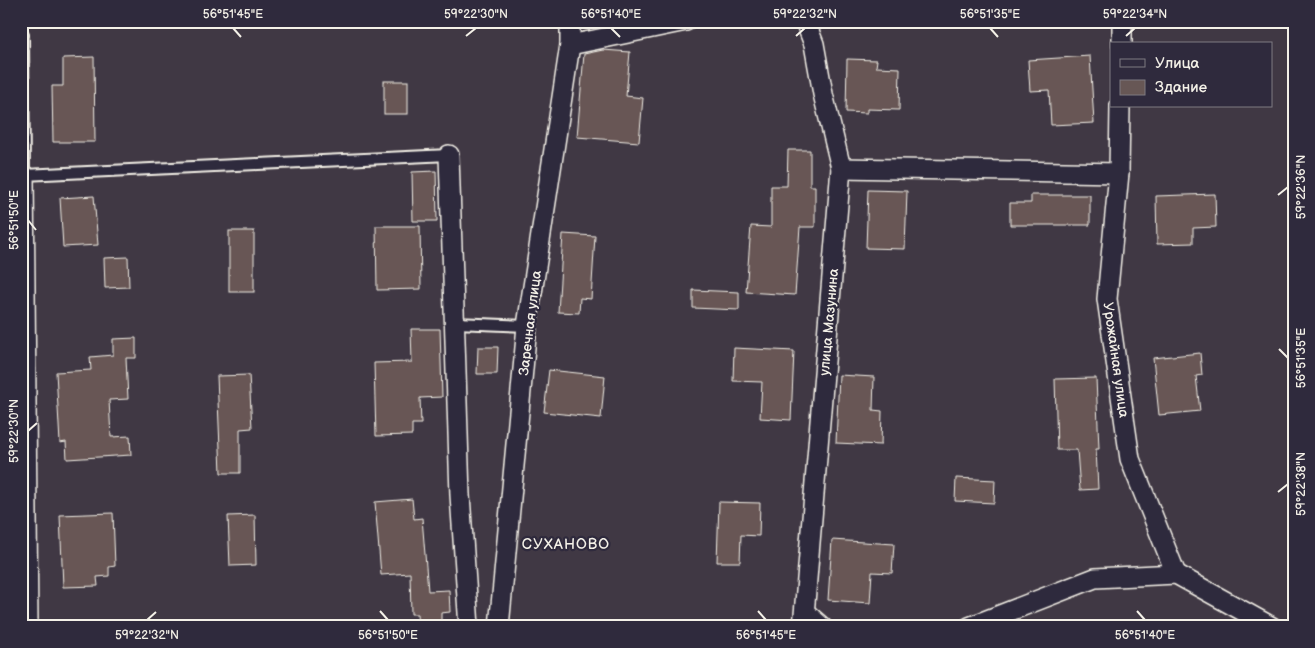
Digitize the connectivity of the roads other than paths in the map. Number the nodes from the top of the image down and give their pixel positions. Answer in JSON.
{"nodes":[{"id":1,"x":570,"y":21,"type":"edge"},
{"id":2,"x":686,"y":21,"type":"edge"},
{"id":3,"x":805,"y":21,"type":"edge"},
{"id":4,"x":1122,"y":21,"type":"edge"},
{"id":5,"x":22,"y":34,"type":"edge"},
{"id":6,"x":1122,"y":42,"type":"edge"},
{"id":7,"x":570,"y":45,"type":"junction"},
{"id":8,"x":1120,"y":108,"type":"edge"},
{"id":9,"x":449,"y":155,"type":"joint"},
{"id":10,"x":841,"y":168,"type":"junction"},
{"id":11,"x":1119,"y":173,"type":"junction"},
{"id":12,"x":24,"y":175,"type":"junction"},
{"id":13,"x":456,"y":323,"type":"junction"},
{"id":14,"x":527,"y":326,"type":"junction"},
{"id":15,"x":1176,"y":574,"type":"junction"},
{"id":16,"x":804,"y":619,"type":"edge"},
{"id":17,"x":28,"y":627,"type":"edge"},
{"id":18,"x":469,"y":627,"type":"edge"},
{"id":19,"x":499,"y":627,"type":"edge"},
{"id":20,"x":822,"y":627,"type":"edge"},
{"id":21,"x":969,"y":627,"type":"edge"},
{"id":22,"x":1272,"y":627,"type":"edge"}],
"edges":[{"from":1,"to":7,"type":"street","name":"Заречная улица"},
{"from":2,"to":7,"type":"street"},
{"from":3,"to":10,"type":"street","name":"улица Мазунина"},
{"from":4,"to":6,"type":"street"},
{"from":5,"to":12,"type":"lane"},
{"from":7,"to":14,"type":"street","name":"Заречная улица"},
{"from":8,"to":11,"type":"street","name":"Урожайная улица"},
{"from":9,"to":12,"type":"lane"},
{"from":9,"to":13,"type":"street"},
{"from":10,"to":11,"type":"street"},
{"from":10,"to":16,"type":"street","name":"улица Мазунина"},
{"from":11,"to":15,"type":"street","name":"Урожайная улица"},
{"from":12,"to":17,"type":"street"},
{"from":13,"to":14,"type":"lane"},
{"from":13,"to":18,"type":"street"},
{"from":14,"to":19,"type":"street","name":"Заречная улица"},
{"from":15,"to":21,"type":"street"},
{"from":15,"to":22,"type":"street"},
{"from":16,"to":20,"type":"street"}]}
